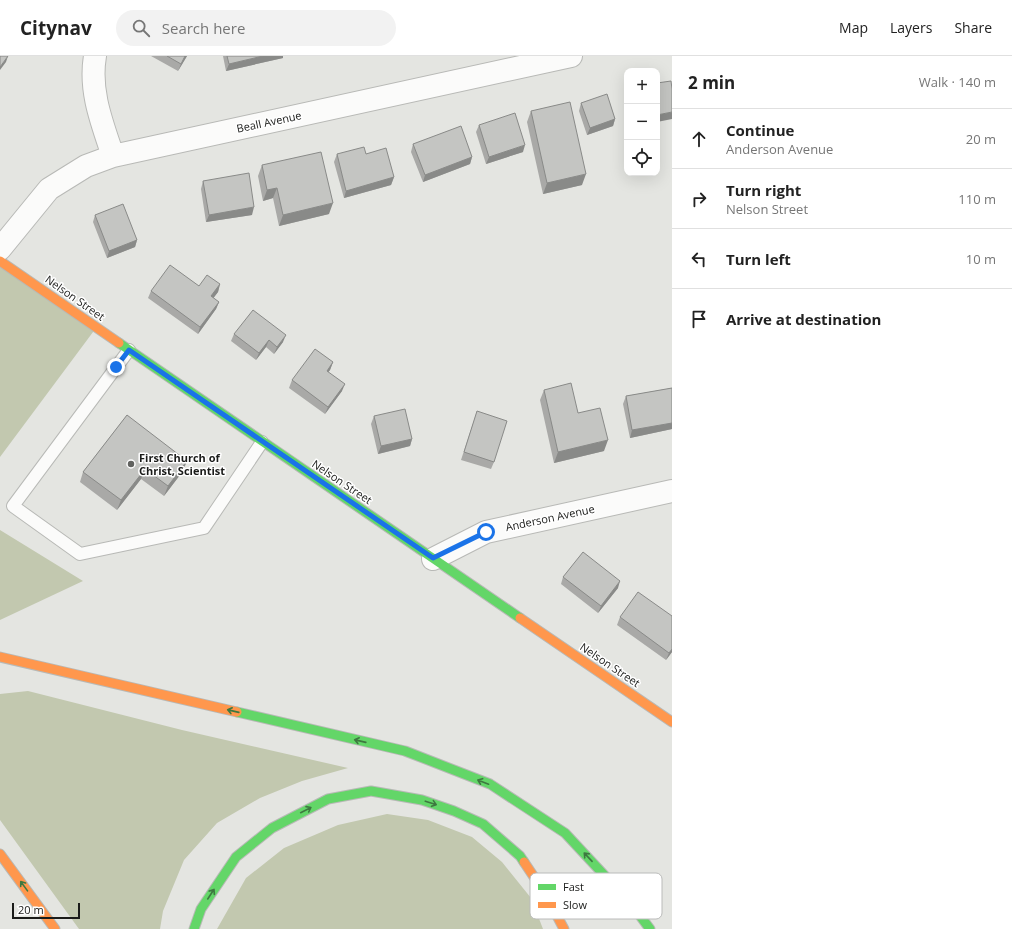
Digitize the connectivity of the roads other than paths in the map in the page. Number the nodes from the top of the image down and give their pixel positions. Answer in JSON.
{"nodes":[{"id":1,"x":95,"y":56,"type":"edge"},
{"id":2,"x":571,"y":56,"type":"edge"},
{"id":3,"x":113,"y":156,"type":"junction"},
{"id":4,"x":0,"y":249,"type":"edge"},
{"id":5,"x":0,"y":261,"type":"edge"},
{"id":6,"x":129,"y":350,"type":"junction"},
{"id":7,"x":262,"y":442,"type":"junction"},
{"id":8,"x":672,"y":491,"type":"edge"},
{"id":9,"x":433,"y":558,"type":"junction"},
{"id":10,"x":0,"y":657,"type":"edge"},
{"id":11,"x":672,"y":722,"type":"edge"},
{"id":12,"x":0,"y":854,"type":"edge"},
{"id":13,"x":531,"y":873,"type":"edge"},
{"id":14,"x":602,"y":873,"type":"edge"},
{"id":15,"x":559,"y":919,"type":"edge"},
{"id":16,"x":642,"y":919,"type":"edge"},
{"id":17,"x":55,"y":929,"type":"edge"},
{"id":18,"x":194,"y":929,"type":"edge"},
{"id":19,"x":564,"y":929,"type":"edge"},
{"id":20,"x":650,"y":929,"type":"edge"}],
"edges":[{"from":1,"to":3,"type":"street"},
{"from":2,"to":3,"type":"street","name":"Beall Avenue"},
{"from":3,"to":4,"type":"street","name":"Beall Avenue"},
{"from":5,"to":6,"type":"main road","name":"Nelson Street"},
{"from":6,"to":7,"type":"main road","name":"Nelson Street"},
{"from":6,"to":7,"type":"lane"},
{"from":7,"to":9,"type":"main road","name":"Nelson Street"},
{"from":8,"to":9,"type":"street","name":"Anderson Avenue"},
{"from":9,"to":11,"type":"main road","name":"Nelson Street"},
{"from":14,"to":10,"type":"main road","one_way":true},
{"from":17,"to":12,"type":"main road","one_way":true},
{"from":18,"to":13,"type":"main road","one_way":true},
{"from":15,"to":19,"type":"main road","one_way":true},
{"from":20,"to":16,"type":"main road","one_way":true}]}
